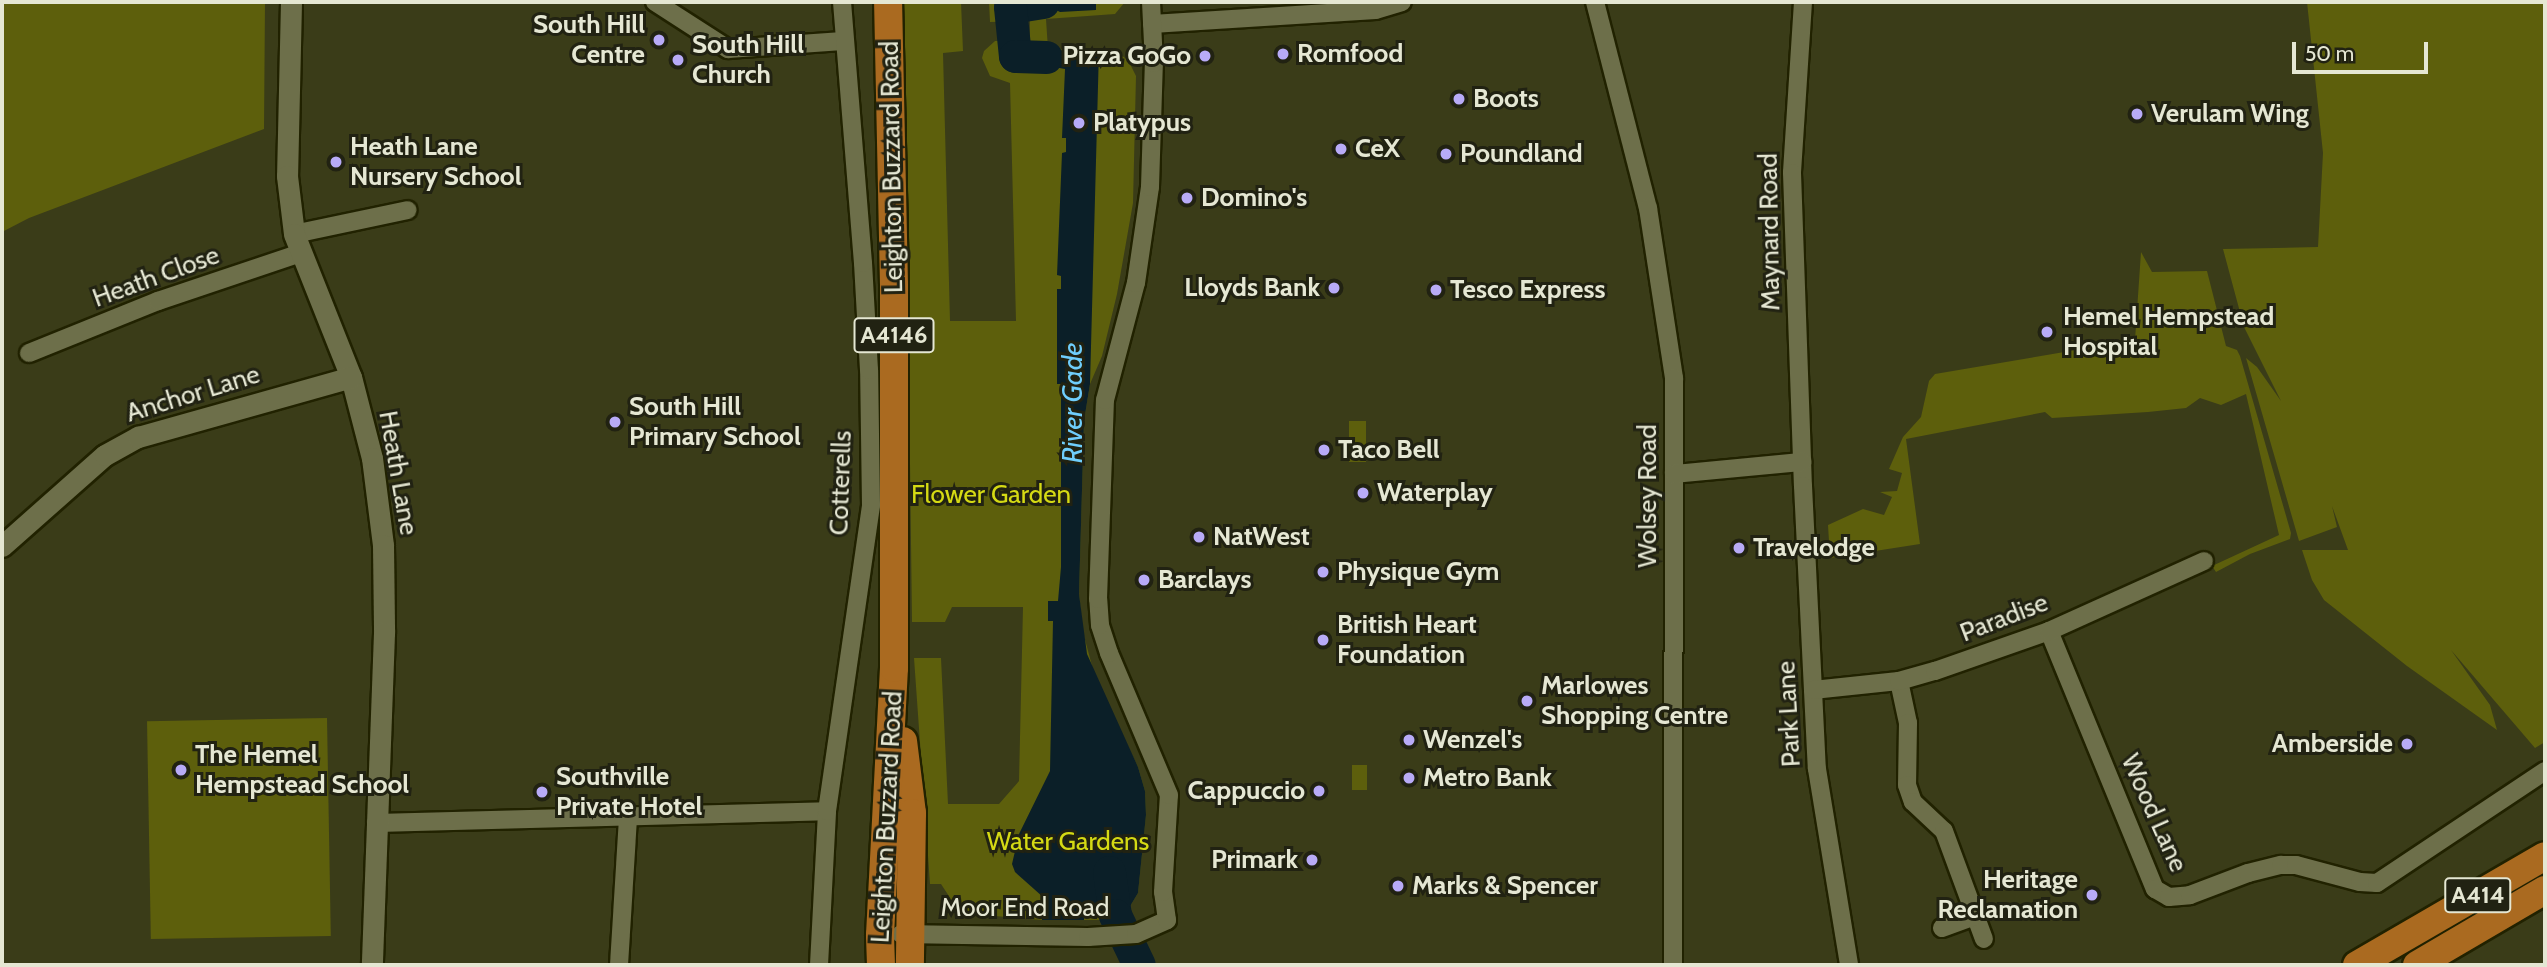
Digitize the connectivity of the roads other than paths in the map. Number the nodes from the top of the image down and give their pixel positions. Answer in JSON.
{"nodes":[{"id":1,"x":291,"y":2,"type":"edge"},
{"id":2,"x":655,"y":2,"type":"edge"},
{"id":3,"x":842,"y":2,"type":"edge"},
{"id":4,"x":888,"y":2,"type":"edge"},
{"id":5,"x":1151,"y":2,"type":"edge"},
{"id":6,"x":1402,"y":2,"type":"edge"},
{"id":7,"x":1595,"y":2,"type":"edge"},
{"id":8,"x":1803,"y":2,"type":"edge"},
{"id":9,"x":1152,"y":24,"type":"junction"},
{"id":10,"x":844,"y":41,"type":"junction"},
{"id":11,"x":408,"y":210,"type":"dead end"},
{"id":12,"x":298,"y":244,"type":"junction"},
{"id":13,"x":29,"y":353,"type":"dead end"},
{"id":14,"x":351,"y":377,"type":"junction"},
{"id":15,"x":1802,"y":462,"type":"junction"},
{"id":16,"x":1674,"y":474,"type":"junction"},
{"id":17,"x":2,"y":546,"type":"edge"},
{"id":18,"x":2204,"y":561,"type":"dead end"},
{"id":19,"x":2049,"y":631,"type":"junction"},
{"id":20,"x":894,"y":668,"type":"junction"},
{"id":21,"x":1899,"y":681,"type":"junction"},
{"id":22,"x":1813,"y":690,"type":"junction"},
{"id":23,"x":2545,"y":771,"type":"edge"},
{"id":24,"x":827,"y":811,"type":"junction"},
{"id":25,"x":628,"y":817,"type":"junction"},
{"id":26,"x":376,"y":823,"type":"junction"},
{"id":27,"x":2545,"y":856,"type":"edge"},
{"id":28,"x":2545,"y":890,"type":"edge"},
{"id":29,"x":1975,"y":916,"type":"junction"},
{"id":30,"x":1942,"y":928,"type":"dead end"},
{"id":31,"x":2410,"y":933,"type":"junction"},
{"id":32,"x":910,"y":934,"type":"junction"},
{"id":33,"x":880,"y":935,"type":"junction"},
{"id":34,"x":1984,"y":939,"type":"dead end"},
{"id":35,"x":2424,"y":963,"type":"edge"},
{"id":36,"x":1847,"y":964,"type":"edge"},
{"id":37,"x":372,"y":965,"type":"edge"},
{"id":38,"x":620,"y":965,"type":"edge"},
{"id":39,"x":819,"y":965,"type":"edge"},
{"id":40,"x":881,"y":965,"type":"edge"},
{"id":41,"x":910,"y":965,"type":"edge"},
{"id":42,"x":1673,"y":965,"type":"edge"},
{"id":43,"x":2357,"y":965,"type":"edge"}],
"edges":[{"from":1,"to":12,"type":"street","name":"Heath Lane"},
{"from":2,"to":10,"type":"street"},
{"from":3,"to":10,"type":"street","name":"Cotterells"},
{"from":4,"to":20,"type":"main road","name":"Leighton Buzzard Road","number":"A4146"},
{"from":5,"to":9,"type":"street"},
{"from":6,"to":9,"type":"street"},
{"from":7,"to":16,"type":"street","name":"Wolsey Road"},
{"from":8,"to":15,"type":"street","name":"Maynard Road"},
{"from":9,"to":32,"type":"street","name":"Moor End Road"},
{"from":10,"to":24,"type":"street","name":"Cotterells"},
{"from":11,"to":12,"type":"street","name":"Heath Close"},
{"from":12,"to":13,"type":"street","name":"Heath Close"},
{"from":12,"to":14,"type":"street","name":"Heath Lane"},
{"from":14,"to":17,"type":"street","name":"Anchor Lane"},
{"from":14,"to":26,"type":"street","name":"Heath Lane"},
{"from":15,"to":16,"type":"street"},
{"from":15,"to":22,"type":"street","name":"Park Lane"},
{"from":16,"to":42,"type":"street","name":"Wolsey Road"},
{"from":18,"to":19,"type":"street","name":"Paradise"},
{"from":19,"to":21,"type":"street","name":"Paradise"},
{"from":19,"to":23,"type":"street","name":"Wood Lane"},
{"from":20,"to":32,"type":"main road","name":"Leighton Buzzard Road","number":"A4146"},
{"from":20,"to":33,"type":"main road","name":"Leighton Buzzard Road","number":"A4146"},
{"from":21,"to":22,"type":"street","name":"Paradise"},
{"from":21,"to":29,"type":"street"},
{"from":22,"to":36,"type":"street","name":"Park Lane"},
{"from":24,"to":25,"type":"street"},
{"from":24,"to":39,"type":"street","name":"Cotterells"},
{"from":25,"to":26,"type":"street"},
{"from":25,"to":38,"type":"street"},
{"from":26,"to":37,"type":"street","name":"Heath Lane"},
{"from":27,"to":31,"type":"main road","number":"A414"},
{"from":28,"to":35,"type":"main road","number":"A414"},
{"from":29,"to":30,"type":"street"},
{"from":29,"to":34,"type":"street"},
{"from":31,"to":35,"type":"street"},
{"from":31,"to":43,"type":"main road","number":"A414"},
{"from":32,"to":33,"type":"street","name":"Moor End Road"},
{"from":32,"to":41,"type":"main road","name":"Leighton Buzzard Road","number":"A4146"},
{"from":33,"to":40,"type":"main road","name":"Leighton Buzzard Road","number":"A4146"}]}
